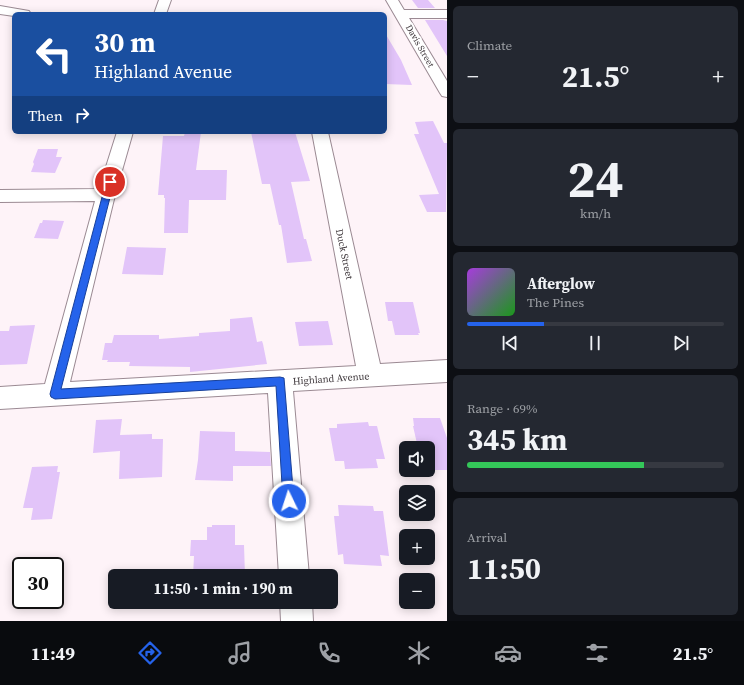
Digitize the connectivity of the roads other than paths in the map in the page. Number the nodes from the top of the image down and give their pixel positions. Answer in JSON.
{"nodes":[{"id":1,"x":165,"y":0,"type":"edge"},
{"id":2,"x":392,"y":0,"type":"edge"},
{"id":3,"x":0,"y":10,"type":"edge"},
{"id":4,"x":12,"y":12,"type":"edge"},
{"id":5,"x":161,"y":12,"type":"edge"},
{"id":6,"x":401,"y":14,"type":"junction"},
{"id":7,"x":447,"y":14,"type":"edge"},
{"id":8,"x":447,"y":93,"type":"edge"},
{"id":9,"x":124,"y":134,"type":"edge"},
{"id":10,"x":320,"y":134,"type":"edge"},
{"id":11,"x":106,"y":195,"type":"junction"},
{"id":12,"x":0,"y":196,"type":"edge"},
{"id":13,"x":447,"y":371,"type":"edge"},
{"id":14,"x":370,"y":375,"type":"junction"},
{"id":15,"x":280,"y":382,"type":"junction"},
{"id":16,"x":55,"y":394,"type":"junction"},
{"id":17,"x":0,"y":398,"type":"edge"},
{"id":18,"x":293,"y":569,"type":"edge"},
{"id":19,"x":296,"y":609,"type":"edge"},
{"id":20,"x":297,"y":621,"type":"edge"}],
"edges":[{"from":1,"to":5,"type":"street"},
{"from":2,"to":6,"type":"street","name":"Davis Street"},
{"from":3,"to":4,"type":"street"},
{"from":6,"to":7,"type":"street"},
{"from":6,"to":8,"type":"street","name":"Davis Street"},
{"from":9,"to":11,"type":"street"},
{"from":10,"to":14,"type":"street","name":"Duck Street"},
{"from":11,"to":12,"type":"street"},
{"from":11,"to":16,"type":"street"},
{"from":13,"to":14,"type":"street","name":"Highland Avenue"},
{"from":14,"to":15,"type":"street","name":"Highland Avenue"},
{"from":15,"to":16,"type":"street","name":"Highland Avenue"},
{"from":15,"to":18,"type":"street"},
{"from":16,"to":17,"type":"street","name":"Highland Avenue"},
{"from":19,"to":20,"type":"street"}]}
